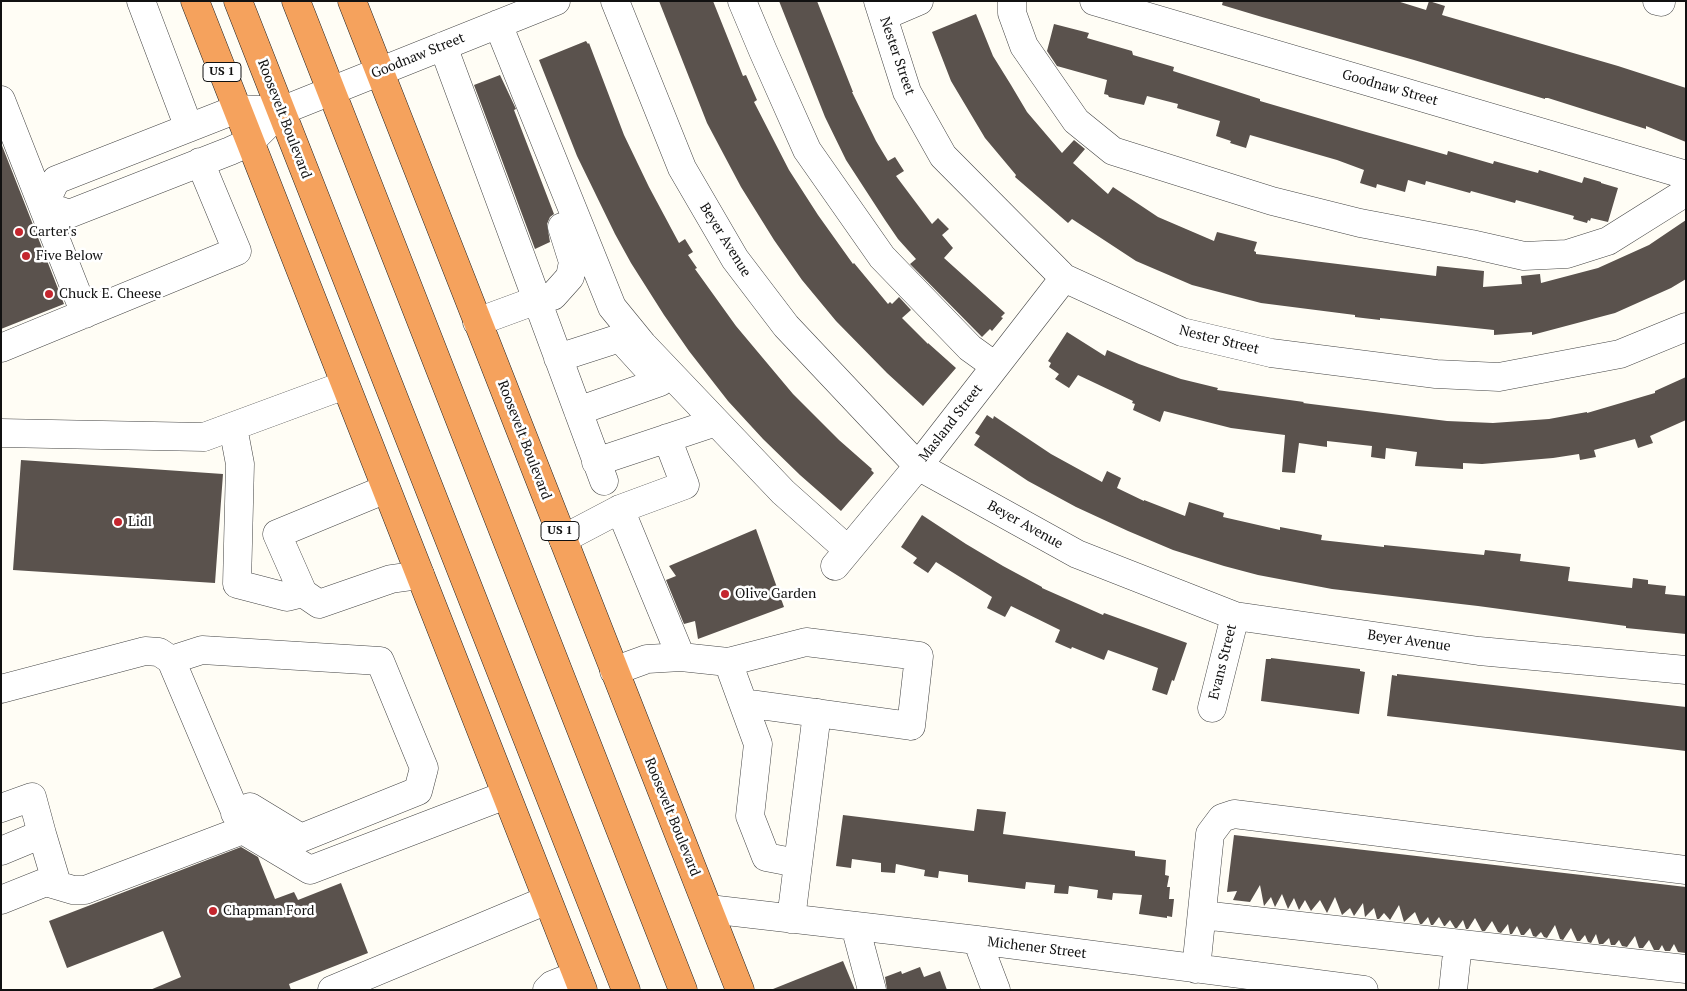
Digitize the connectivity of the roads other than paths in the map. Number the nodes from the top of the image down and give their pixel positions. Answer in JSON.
{"nodes":[{"id":1,"x":141,"y":1,"type":"edge"},
{"id":2,"x":194,"y":1,"type":"edge"},
{"id":3,"x":238,"y":1,"type":"edge"},
{"id":4,"x":296,"y":1,"type":"edge"},
{"id":5,"x":352,"y":1,"type":"edge"},
{"id":6,"x":615,"y":1,"type":"edge"},
{"id":7,"x":742,"y":1,"type":"edge"},
{"id":8,"x":919,"y":1,"type":"edge"},
{"id":9,"x":1012,"y":1,"type":"edge"},
{"id":10,"x":1094,"y":1,"type":"edge"},
{"id":11,"x":551,"y":2,"type":"edge"},
{"id":12,"x":881,"y":8,"type":"edge"},
{"id":13,"x":493,"y":26,"type":"junction"},
{"id":14,"x":443,"y":46,"type":"junction"},
{"id":15,"x":379,"y":72,"type":"junction"},
{"id":16,"x":331,"y":91,"type":"junction"},
{"id":17,"x":1,"y":100,"type":"edge"},
{"id":18,"x":237,"y":109,"type":"junction"},
{"id":19,"x":281,"y":111,"type":"junction"},
{"id":20,"x":189,"y":128,"type":"junction"},
{"id":21,"x":250,"y":142,"type":"junction"},
{"id":22,"x":200,"y":162,"type":"junction"},
{"id":23,"x":1686,"y":176,"type":"edge"},
{"id":24,"x":1686,"y":192,"type":"edge"},
{"id":25,"x":44,"y":205,"type":"junction"},
{"id":26,"x":1064,"y":278,"type":"junction"},
{"id":27,"x":536,"y":300,"type":"junction"},
{"id":28,"x":85,"y":314,"type":"junction"},
{"id":29,"x":478,"y":322,"type":"junction"},
{"id":30,"x":1686,"y":327,"type":"edge"},
{"id":31,"x":1,"y":348,"type":"edge"},
{"id":32,"x":558,"y":358,"type":"junction"},
{"id":33,"x":995,"y":366,"type":"junction"},
{"id":34,"x":345,"y":385,"type":"junction"},
{"id":35,"x":578,"y":411,"type":"junction"},
{"id":36,"x":716,"y":422,"type":"junction"},
{"id":37,"x":232,"y":427,"type":"junction"},
{"id":38,"x":1,"y":433,"type":"edge"},
{"id":39,"x":667,"y":438,"type":"junction"},
{"id":40,"x":918,"y":466,"type":"junction"},
{"id":41,"x":386,"y":488,"type":"junction"},
{"id":42,"x":620,"y":508,"type":"junction"},
{"id":43,"x":563,"y":539,"type":"junction"},
{"id":44,"x":420,"y":575,"type":"junction"},
{"id":45,"x":303,"y":593,"type":"junction"},
{"id":46,"x":1235,"y":616,"type":"junction"},
{"id":47,"x":681,"y":658,"type":"junction"},
{"id":48,"x":171,"y":660,"type":"junction"},
{"id":49,"x":728,"y":662,"type":"junction"},
{"id":50,"x":1686,"y":670,"type":"edge"},
{"id":51,"x":614,"y":671,"type":"junction"},
{"id":52,"x":1,"y":689,"type":"edge"},
{"id":53,"x":744,"y":703,"type":"junction"},
{"id":54,"x":1212,"y":708,"type":"dead end"},
{"id":55,"x":817,"y":713,"type":"junction"},
{"id":56,"x":506,"y":795,"type":"junction"},
{"id":57,"x":1,"y":808,"type":"edge"},
{"id":58,"x":239,"y":822,"type":"junction"},
{"id":59,"x":42,"y":834,"type":"junction"},
{"id":60,"x":1,"y":851,"type":"edge"},
{"id":61,"x":798,"y":863,"type":"junction"},
{"id":62,"x":1686,"y":870,"type":"edge"},
{"id":63,"x":57,"y":884,"type":"junction"},
{"id":64,"x":1,"y":900,"type":"edge"},
{"id":65,"x":547,"y":900,"type":"junction"},
{"id":66,"x":709,"y":909,"type":"junction"},
{"id":67,"x":1202,"y":915,"type":"junction"},
{"id":68,"x":791,"y":919,"type":"junction"},
{"id":69,"x":856,"y":926,"type":"junction"},
{"id":70,"x":559,"y":930,"type":"junction"},
{"id":71,"x":977,"y":940,"type":"junction"},
{"id":72,"x":666,"y":944,"type":"junction"},
{"id":73,"x":1458,"y":944,"type":"junction"},
{"id":74,"x":1196,"y":969,"type":"junction"},
{"id":75,"x":1686,"y":969,"type":"edge"},
{"id":76,"x":580,"y":982,"type":"edge"},
{"id":77,"x":1235,"y":982,"type":"edge"},
{"id":78,"x":332,"y":990,"type":"edge"},
{"id":79,"x":547,"y":990,"type":"edge"},
{"id":80,"x":602,"y":990,"type":"edge"},
{"id":81,"x":626,"y":990,"type":"edge"},
{"id":82,"x":684,"y":990,"type":"edge"},
{"id":83,"x":697,"y":990,"type":"edge"},
{"id":84,"x":740,"y":990,"type":"edge"},
{"id":85,"x":872,"y":990,"type":"edge"},
{"id":86,"x":996,"y":990,"type":"edge"},
{"id":87,"x":1364,"y":990,"type":"edge"},
{"id":88,"x":1453,"y":990,"type":"edge"}],
"edges":[{"from":1,"to":20,"type":"street"},
{"from":2,"to":18,"type":"highway","number":"US 1"},
{"from":3,"to":19,"type":"highway","name":"Roosevelt Boulevard","number":"US 1"},
{"from":4,"to":16,"type":"highway"},
{"from":5,"to":15,"type":"highway","name":"Roosevelt Boulevard","number":"US 1"},
{"from":6,"to":40,"type":"street","name":"Beyer Avenue"},
{"from":7,"to":33,"type":"street"},
{"from":8,"to":12,"type":"street"},
{"from":9,"to":24,"type":"street"},
{"from":10,"to":23,"type":"street","name":"Goodnaw Street"},
{"from":11,"to":13,"type":"street","name":"Goodnaw Street"},
{"from":12,"to":26,"type":"street","name":"Nester Street"},
{"from":13,"to":14,"type":"street","name":"Goodnaw Street"},
{"from":13,"to":27,"type":"street"},
{"from":13,"to":36,"type":"street"},
{"from":14,"to":15,"type":"street","name":"Goodnaw Street"},
{"from":14,"to":27,"type":"street"},
{"from":15,"to":16,"type":"street","name":"Goodnaw Street"},
{"from":15,"to":29,"type":"highway","name":"Roosevelt Boulevard","number":"US 1"},
{"from":16,"to":19,"type":"street","name":"Goodnaw Street"},
{"from":16,"to":72,"type":"highway"},
{"from":17,"to":25,"type":"street"},
{"from":18,"to":19,"type":"street","name":"Goodnaw Street"},
{"from":18,"to":20,"type":"street"},
{"from":18,"to":21,"type":"highway","number":"US 1"},
{"from":19,"to":21,"type":"street","name":"Goodnaw Street"},
{"from":19,"to":81,"type":"highway","name":"Roosevelt Boulevard","number":"US 1"},
{"from":20,"to":25,"type":"street"},
{"from":21,"to":22,"type":"street"},
{"from":21,"to":34,"type":"highway","number":"US 1"},
{"from":22,"to":25,"type":"street"},
{"from":22,"to":28,"type":"street"},
{"from":25,"to":28,"type":"street"},
{"from":26,"to":30,"type":"street","name":"Nester Street"},
{"from":26,"to":33,"type":"street","name":"Masland Street"},
{"from":27,"to":29,"type":"street"},
{"from":27,"to":32,"type":"street"},
{"from":28,"to":31,"type":"street"},
{"from":29,"to":43,"type":"highway","name":"Roosevelt Boulevard","number":"US 1"},
{"from":32,"to":35,"type":"street"},
{"from":32,"to":35,"type":"street"},
{"from":33,"to":40,"type":"street","name":"Masland Street"},
{"from":34,"to":37,"type":"street"},
{"from":34,"to":41,"type":"highway","number":"US 1"},
{"from":35,"to":39,"type":"street"},
{"from":36,"to":39,"type":"street"},
{"from":36,"to":40,"type":"street","name":"Masland Street"},
{"from":37,"to":38,"type":"street"},
{"from":37,"to":45,"type":"street"},
{"from":39,"to":42,"type":"street"},
{"from":40,"to":46,"type":"street","name":"Beyer Avenue"},
{"from":41,"to":44,"type":"highway","number":"US 1"},
{"from":41,"to":45,"type":"street"},
{"from":42,"to":43,"type":"street"},
{"from":42,"to":47,"type":"street"},
{"from":43,"to":51,"type":"highway","name":"Roosevelt Boulevard","number":"US 1"},
{"from":44,"to":45,"type":"street"},
{"from":44,"to":56,"type":"highway","number":"US 1"},
{"from":46,"to":50,"type":"street","name":"Beyer Avenue"},
{"from":46,"to":54,"type":"street","name":"Evans Street"},
{"from":47,"to":49,"type":"street"},
{"from":47,"to":51,"type":"street"},
{"from":48,"to":52,"type":"street"},
{"from":48,"to":58,"type":"street"},
{"from":48,"to":58,"type":"street"},
{"from":49,"to":53,"type":"street"},
{"from":49,"to":55,"type":"street"},
{"from":51,"to":66,"type":"highway","name":"Roosevelt Boulevard","number":"US 1"},
{"from":53,"to":55,"type":"street"},
{"from":53,"to":61,"type":"street"},
{"from":55,"to":61,"type":"street"},
{"from":56,"to":58,"type":"street"},
{"from":56,"to":65,"type":"highway","number":"US 1"},
{"from":57,"to":59,"type":"street"},
{"from":58,"to":63,"type":"street"},
{"from":59,"to":60,"type":"street"},
{"from":59,"to":63,"type":"street"},
{"from":61,"to":68,"type":"street"},
{"from":62,"to":67,"type":"street"},
{"from":63,"to":64,"type":"street"},
{"from":65,"to":70,"type":"highway","number":"US 1"},
{"from":65,"to":78,"type":"street"},
{"from":66,"to":68,"type":"street","name":"Michener Street"},
{"from":66,"to":84,"type":"highway","name":"Roosevelt Boulevard","number":"US 1"},
{"from":67,"to":73,"type":"street"},
{"from":67,"to":74,"type":"street"},
{"from":68,"to":69,"type":"street","name":"Michener Street"},
{"from":69,"to":71,"type":"street","name":"Michener Street"},
{"from":69,"to":85,"type":"street"},
{"from":70,"to":76,"type":"highway","number":"US 1"},
{"from":70,"to":80,"type":"highway"},
{"from":71,"to":74,"type":"street","name":"Michener Street"},
{"from":71,"to":86,"type":"street"},
{"from":72,"to":82,"type":"highway"},
{"from":72,"to":83,"type":"highway"},
{"from":73,"to":75,"type":"street"},
{"from":73,"to":88,"type":"street"},
{"from":74,"to":77,"type":"street","name":"Michener Street"},
{"from":76,"to":79,"type":"street"},
{"from":77,"to":87,"type":"street","name":"Michener Street"}]}
